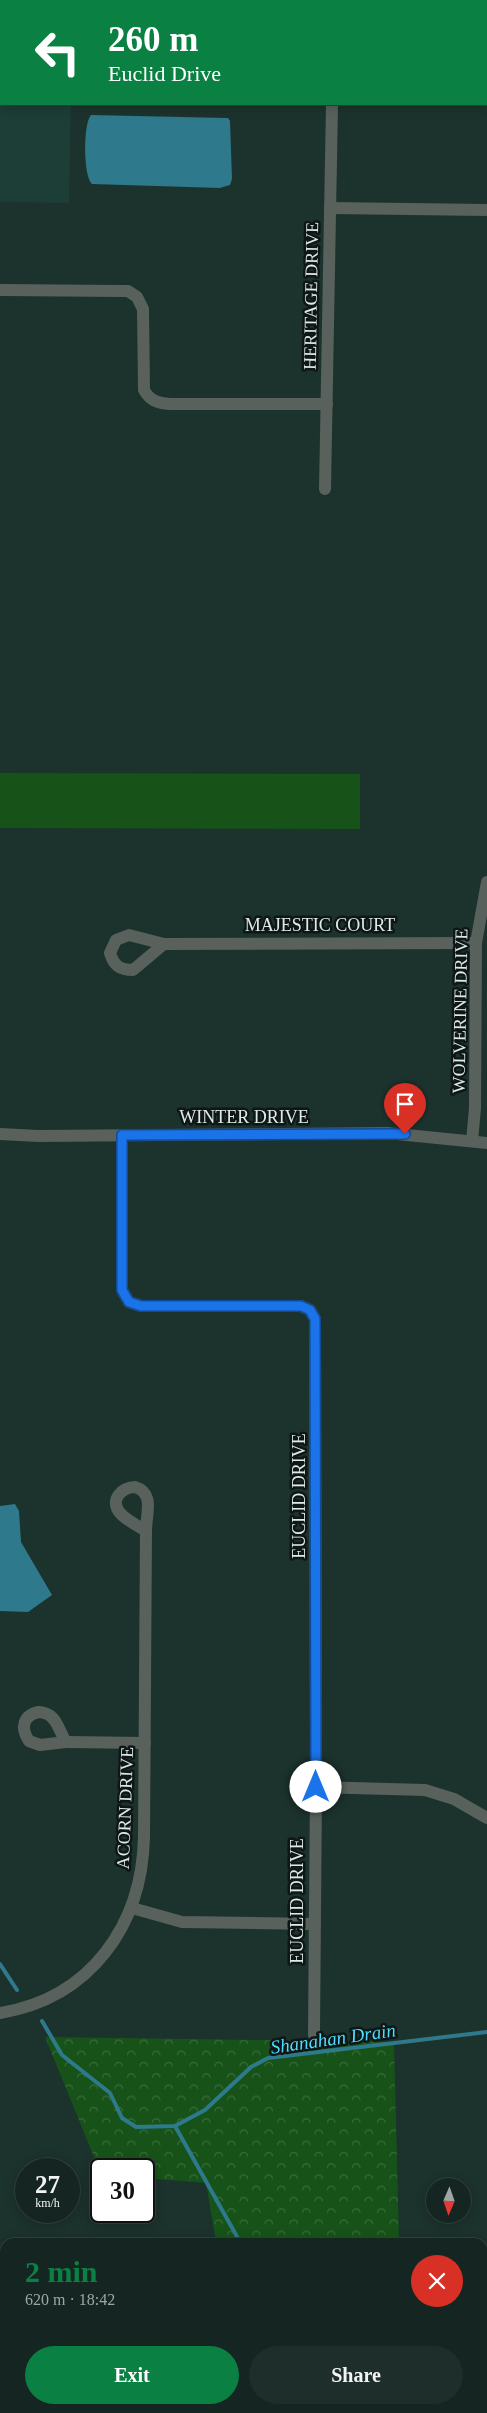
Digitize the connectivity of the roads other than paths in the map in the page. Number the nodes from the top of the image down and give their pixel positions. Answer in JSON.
{"nodes":[{"id":1,"x":332,"y":105,"type":"edge"},
{"id":2,"x":330,"y":208,"type":"junction"},
{"id":3,"x":487,"y":210,"type":"edge"},
{"id":4,"x":0,"y":290,"type":"edge"},
{"id":5,"x":327,"y":404,"type":"junction"},
{"id":6,"x":325,"y":489,"type":"dead end"},
{"id":7,"x":487,"y":882,"type":"edge"},
{"id":8,"x":476,"y":943,"type":"junction"},
{"id":9,"x":164,"y":944,"type":"dead end"},
{"id":10,"x":0,"y":1134,"type":"edge"},
{"id":11,"x":122,"y":1135,"type":"junction"},
{"id":12,"x":472,"y":1141,"type":"junction"},
{"id":13,"x":487,"y":1142,"type":"edge"},
{"id":14,"x":146,"y":1531,"type":"dead end"},
{"id":15,"x":66,"y":1742,"type":"dead end"},
{"id":16,"x":145,"y":1743,"type":"junction"},
{"id":17,"x":316,"y":1787,"type":"junction"},
{"id":18,"x":487,"y":1818,"type":"edge"},
{"id":19,"x":132,"y":1908,"type":"junction"},
{"id":20,"x":315,"y":1924,"type":"junction"},
{"id":21,"x":0,"y":2013,"type":"edge"},
{"id":22,"x":314,"y":2035,"type":"dead end"}],
"edges":[{"from":1,"to":2,"type":"street","name":"HERITAGE DRIVE"},
{"from":2,"to":3,"type":"street"},
{"from":2,"to":5,"type":"street","name":"HERITAGE DRIVE"},
{"from":4,"to":5,"type":"street"},
{"from":5,"to":6,"type":"street","name":"HERITAGE DRIVE"},
{"from":7,"to":8,"type":"street","name":"WOLVERINE DRIVE"},
{"from":8,"to":9,"type":"street","name":"MAJESTIC COURT"},
{"from":8,"to":12,"type":"street","name":"WOLVERINE DRIVE"},
{"from":10,"to":11,"type":"street","name":"WINTER DRIVE"},
{"from":11,"to":12,"type":"street","name":"WINTER DRIVE"},
{"from":11,"to":17,"type":"street","name":"EUCLID DRIVE"},
{"from":12,"to":13,"type":"street","name":"WINTER DRIVE"},
{"from":14,"to":16,"type":"street","name":"ACORN DRIVE"},
{"from":15,"to":16,"type":"street"},
{"from":16,"to":19,"type":"street","name":"ACORN DRIVE"},
{"from":17,"to":18,"type":"street"},
{"from":17,"to":20,"type":"street","name":"EUCLID DRIVE"},
{"from":19,"to":20,"type":"street"},
{"from":19,"to":21,"type":"street","name":"ACORN DRIVE"},
{"from":20,"to":22,"type":"street","name":"EUCLID DRIVE"}]}
